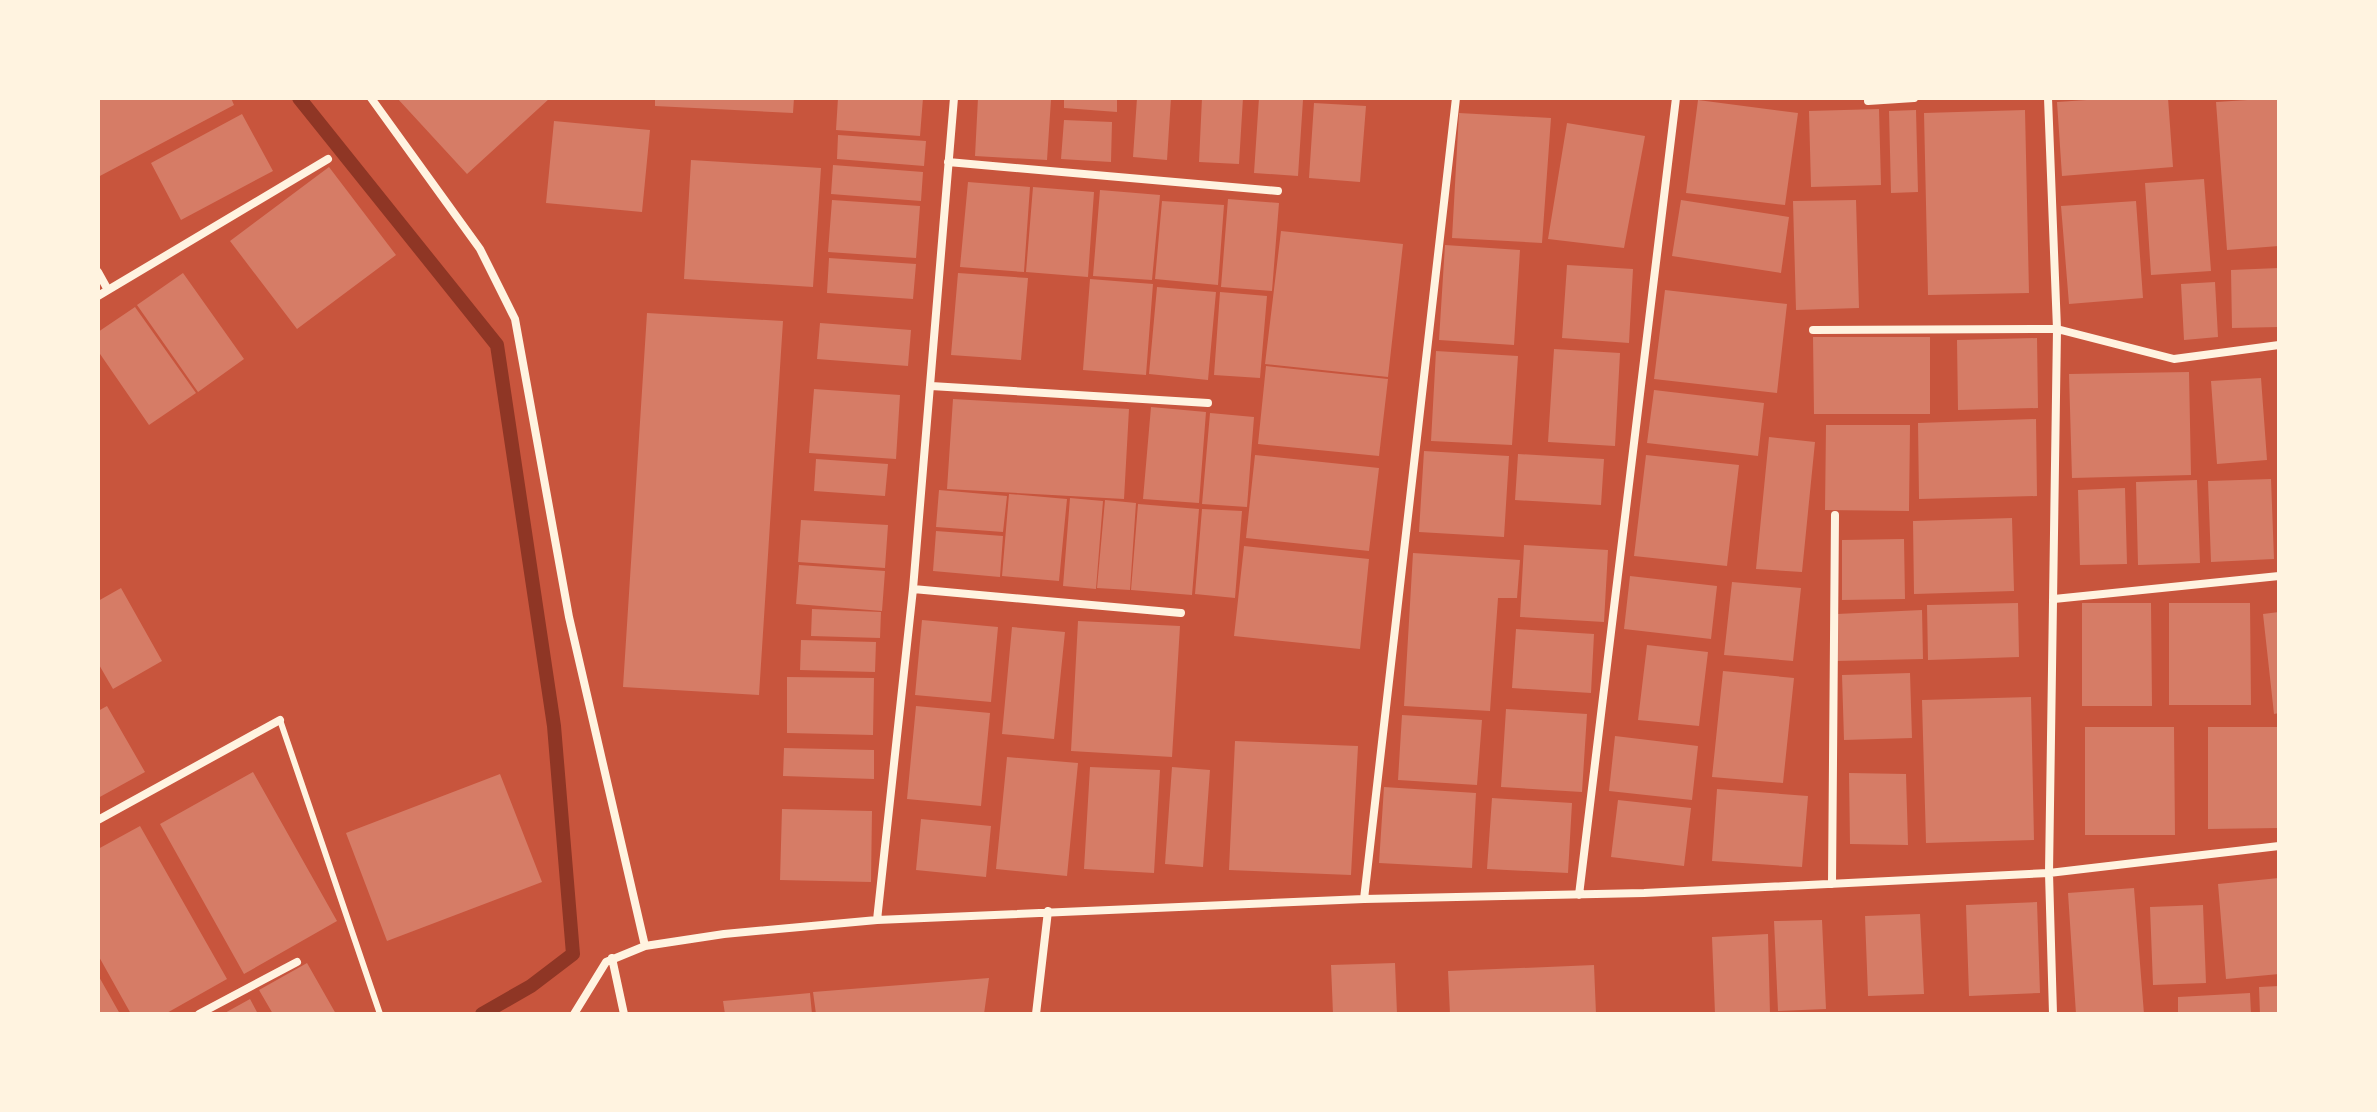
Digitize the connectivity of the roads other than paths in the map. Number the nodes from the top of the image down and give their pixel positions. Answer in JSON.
{"nodes":[{"id":1,"x":371,"y":98,"type":"edge"},
{"id":2,"x":954,"y":98,"type":"edge"},
{"id":3,"x":1456,"y":98,"type":"edge"},
{"id":4,"x":1676,"y":98,"type":"edge"},
{"id":5,"x":1914,"y":98,"type":"edge"},
{"id":6,"x":2048,"y":98,"type":"edge"},
{"id":7,"x":1868,"y":101,"type":"dead end"},
{"id":8,"x":328,"y":159,"type":"dead end"},
{"id":9,"x":948,"y":162,"type":"junction"},
{"id":10,"x":1278,"y":191,"type":"dead end"},
{"id":11,"x":98,"y":272,"type":"edge"},
{"id":12,"x":108,"y":290,"type":"junction"},
{"id":13,"x":98,"y":296,"type":"edge"},
{"id":14,"x":2057,"y":329,"type":"junction"},
{"id":15,"x":1813,"y":330,"type":"dead end"},
{"id":16,"x":2279,"y":345,"type":"edge"},
{"id":17,"x":931,"y":386,"type":"junction"},
{"id":18,"x":1208,"y":403,"type":"dead end"},
{"id":19,"x":1835,"y":515,"type":"dead end"},
{"id":20,"x":2279,"y":576,"type":"edge"},
{"id":21,"x":913,"y":589,"type":"junction"},
{"id":22,"x":2054,"y":599,"type":"junction"},
{"id":23,"x":1181,"y":613,"type":"dead end"},
{"id":24,"x":280,"y":720,"type":"joint"},
{"id":25,"x":98,"y":820,"type":"edge"},
{"id":26,"x":2279,"y":846,"type":"edge"},
{"id":27,"x":2049,"y":873,"type":"junction"},
{"id":28,"x":1832,"y":884,"type":"junction"},
{"id":29,"x":1579,"y":895,"type":"junction"},
{"id":30,"x":1364,"y":899,"type":"junction"},
{"id":31,"x":1048,"y":911,"type":"junction"},
{"id":32,"x":877,"y":920,"type":"junction"},
{"id":33,"x":645,"y":946,"type":"junction"},
{"id":34,"x":609,"y":960,"type":"junction"},
{"id":35,"x":297,"y":962,"type":"dead end"},
{"id":36,"x":379,"y":1012,"type":"edge"},
{"id":37,"x":199,"y":1014,"type":"edge"},
{"id":38,"x":574,"y":1014,"type":"edge"},
{"id":39,"x":624,"y":1014,"type":"edge"},
{"id":40,"x":1036,"y":1014,"type":"edge"},
{"id":41,"x":2053,"y":1014,"type":"edge"}],
"edges":[{"from":1,"to":33,"type":"street"},
{"from":2,"to":9,"type":"street"},
{"from":3,"to":30,"type":"street"},
{"from":4,"to":29,"type":"street"},
{"from":5,"to":7,"type":"street"},
{"from":6,"to":14,"type":"street"},
{"from":8,"to":12,"type":"street"},
{"from":9,"to":10,"type":"street"},
{"from":9,"to":17,"type":"street"},
{"from":11,"to":12,"type":"street"},
{"from":12,"to":13,"type":"street"},
{"from":14,"to":15,"type":"street"},
{"from":14,"to":16,"type":"street"},
{"from":14,"to":22,"type":"street"},
{"from":17,"to":18,"type":"street"},
{"from":17,"to":21,"type":"street"},
{"from":19,"to":28,"type":"street"},
{"from":20,"to":22,"type":"street"},
{"from":21,"to":23,"type":"street"},
{"from":21,"to":32,"type":"street"},
{"from":22,"to":27,"type":"street"},
{"from":24,"to":25,"type":"street"},
{"from":24,"to":36,"type":"lane"},
{"from":26,"to":27,"type":"street"},
{"from":27,"to":28,"type":"street"},
{"from":27,"to":41,"type":"street"},
{"from":28,"to":29,"type":"street"},
{"from":29,"to":30,"type":"street"},
{"from":30,"to":31,"type":"street"},
{"from":31,"to":32,"type":"street"},
{"from":31,"to":40,"type":"street"},
{"from":32,"to":33,"type":"street"},
{"from":33,"to":34,"type":"street"},
{"from":34,"to":38,"type":"street"},
{"from":34,"to":39,"type":"street"},
{"from":35,"to":37,"type":"street"}]}
